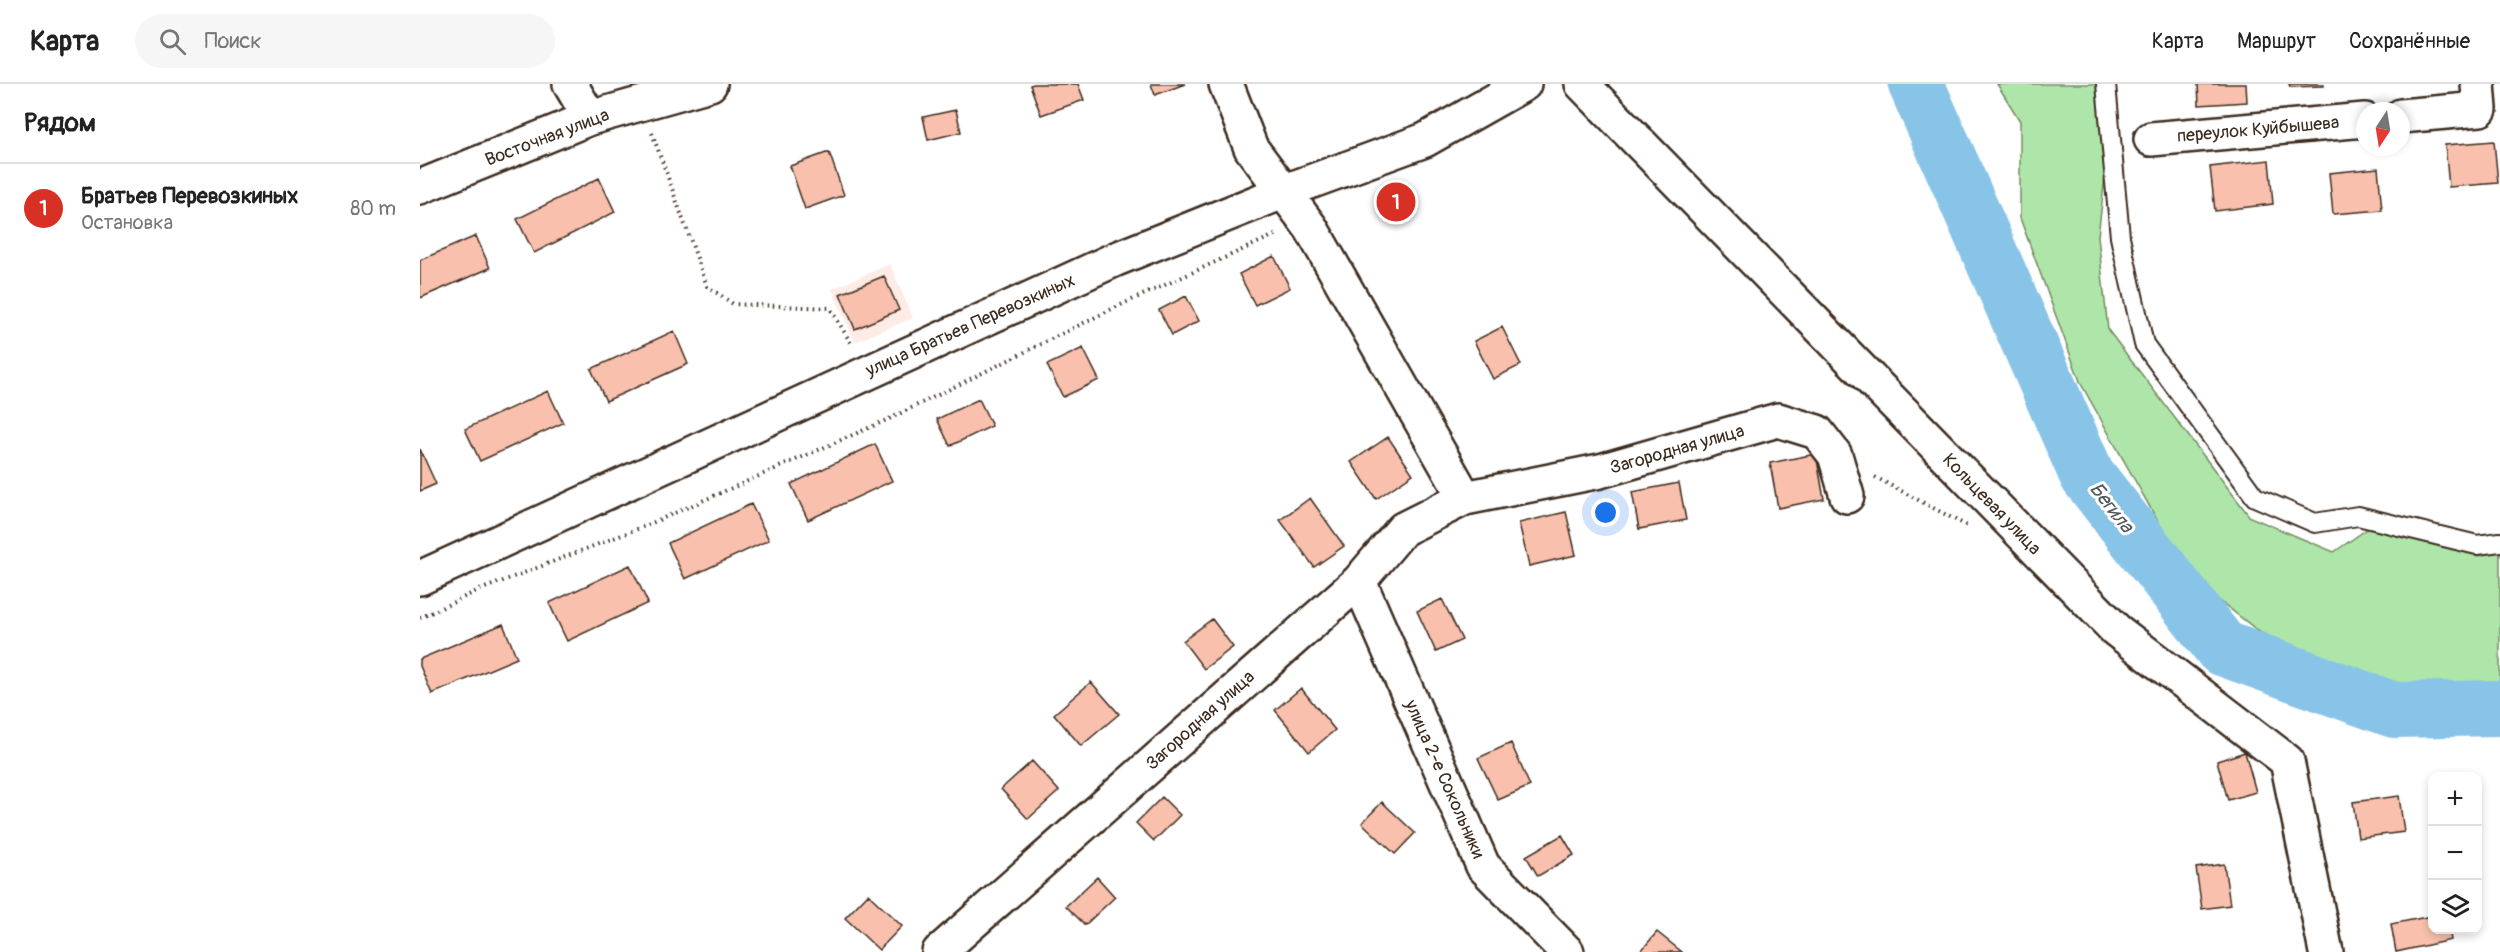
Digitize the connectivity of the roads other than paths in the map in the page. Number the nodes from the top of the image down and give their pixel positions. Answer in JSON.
{"nodes":[{"id":1,"x":570,"y":84,"type":"edge"},
{"id":2,"x":710,"y":84,"type":"edge"},
{"id":3,"x":1226,"y":84,"type":"edge"},
{"id":4,"x":1524,"y":84,"type":"edge"},
{"id":5,"x":1582,"y":84,"type":"edge"},
{"id":6,"x":2106,"y":84,"type":"edge"},
{"id":7,"x":2486,"y":101,"type":"edge"},
{"id":8,"x":2410,"y":114,"type":"edge"},
{"id":9,"x":590,"y":118,"type":"junction"},
{"id":10,"x":2356,"y":121,"type":"edge"},
{"id":11,"x":2151,"y":139,"type":"dead end"},
{"id":12,"x":420,"y":187,"type":"edge"},
{"id":13,"x":1285,"y":191,"type":"junction"},
{"id":14,"x":1847,"y":496,"type":"dead end"},
{"id":15,"x":1465,"y":498,"type":"junction"},
{"id":16,"x":2500,"y":542,"type":"edge"},
{"id":17,"x":420,"y":578,"type":"edge"},
{"id":18,"x":1359,"y":581,"type":"junction"},
{"id":19,"x":939,"y":952,"type":"edge"},
{"id":20,"x":1567,"y":952,"type":"edge"},
{"id":21,"x":2326,"y":952,"type":"edge"}],
"edges":[{"from":1,"to":9,"type":"street"},
{"from":2,"to":9,"type":"street","name":"Восточная улица"},
{"from":3,"to":13,"type":"street"},
{"from":4,"to":13,"type":"street","name":"улица Братьев Перевозкиных"},
{"from":5,"to":21,"type":"street","name":"Кольцевая улица"},
{"from":6,"to":16,"type":"lane"},
{"from":7,"to":8,"type":"street"},
{"from":9,"to":12,"type":"street","name":"Восточная улица"},
{"from":10,"to":11,"type":"street","name":"переулок Куйбышева"},
{"from":13,"to":15,"type":"street"},
{"from":13,"to":17,"type":"street","name":"улица Братьев Перевозкиных"},
{"from":14,"to":15,"type":"street","name":"Загородная улица"},
{"from":15,"to":18,"type":"street","name":"Загородная улица"},
{"from":18,"to":19,"type":"street","name":"Загородная улица"},
{"from":18,"to":20,"type":"street","name":"улица 2-е Сокольники"}]}
